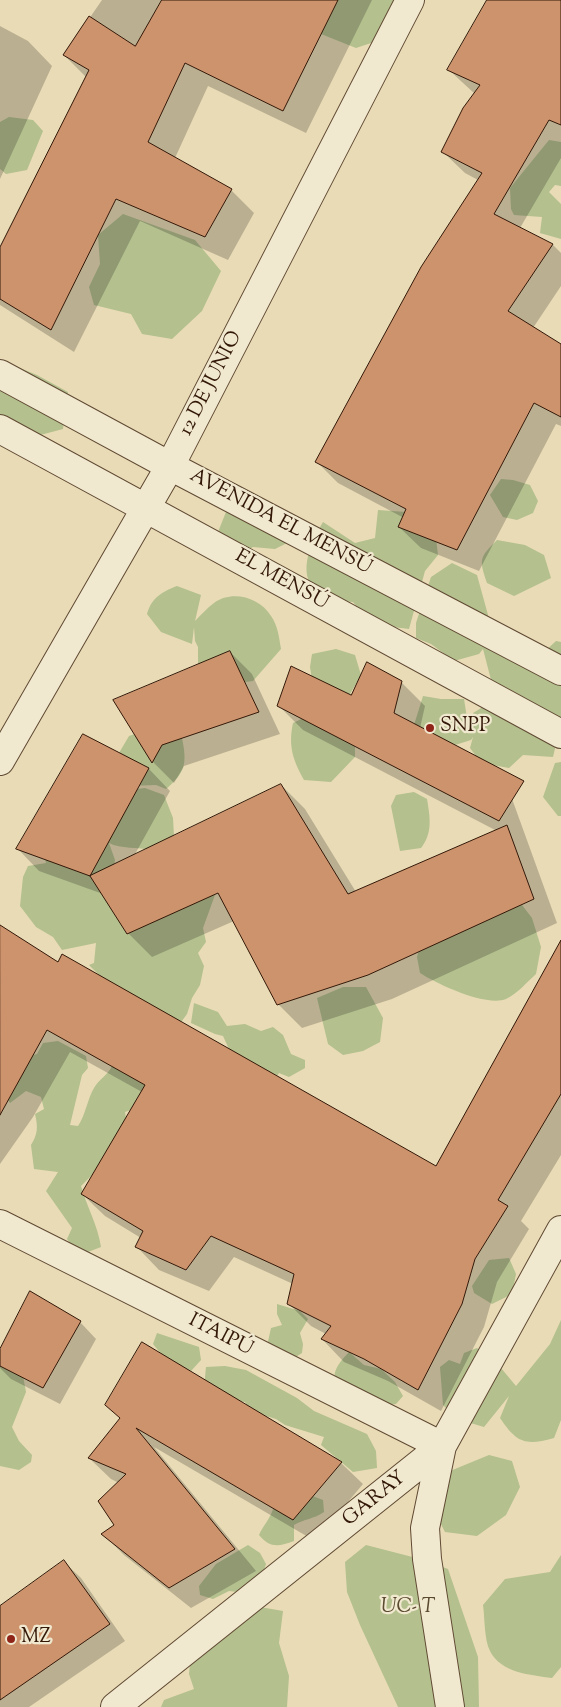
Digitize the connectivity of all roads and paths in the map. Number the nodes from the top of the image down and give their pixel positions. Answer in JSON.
{"nodes":[{"id":1,"x":410,"y":0,"type":"edge"},
{"id":2,"x":0,"y":374,"type":"edge"},
{"id":3,"x":0,"y":428,"type":"edge"},
{"id":4,"x":170,"y":466,"type":"junction"},
{"id":5,"x":145,"y":506,"type":"junction"},
{"id":6,"x":561,"y":671,"type":"edge"},
{"id":7,"x":561,"y":734,"type":"edge"},
{"id":8,"x":0,"y":761,"type":"edge"},
{"id":9,"x":0,"y":1224,"type":"edge"},
{"id":10,"x":561,"y":1230,"type":"edge"},
{"id":11,"x":442,"y":1446,"type":"junction"},
{"id":12,"x":115,"y":1707,"type":"edge"},
{"id":13,"x":450,"y":1707,"type":"edge"}],
"edges":[{"from":1,"to":4,"type":"street","name":"12 DE JUNIO"},
{"from":2,"to":4,"type":"street","name":"AVENIDA EL MENSÚ"},
{"from":3,"to":5,"type":"street","name":"EL MENSÚ"},
{"from":4,"to":5,"type":"street","name":"12 DE JUNIO"},
{"from":4,"to":6,"type":"street","name":"AVENIDA EL MENSÚ"},
{"from":5,"to":7,"type":"street","name":"EL MENSÚ"},
{"from":5,"to":8,"type":"street","name":"12 DE JUNIO"},
{"from":9,"to":11,"type":"street","name":"ITAIPÚ"},
{"from":10,"to":11,"type":"street","name":"GARAY"},
{"from":11,"to":12,"type":"street","name":"GARAY"},
{"from":11,"to":13,"type":"street"}]}
